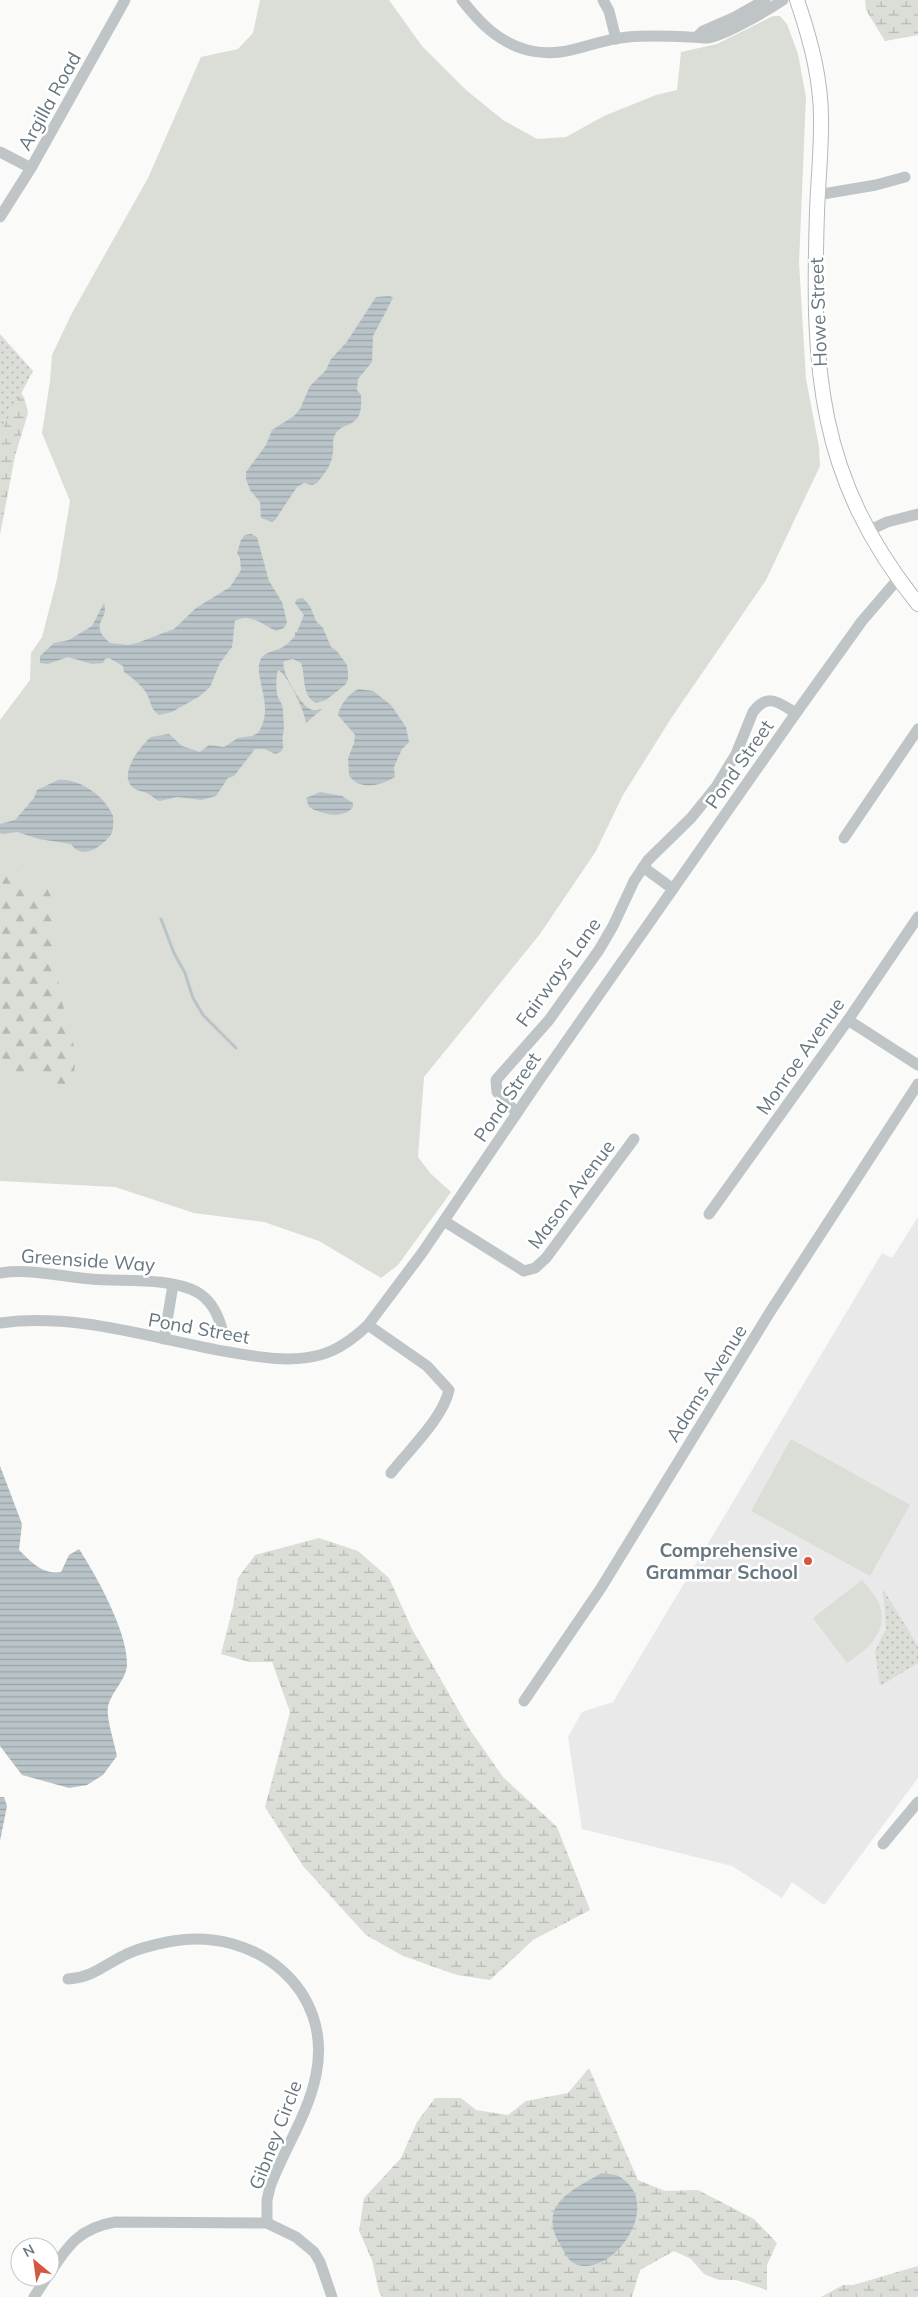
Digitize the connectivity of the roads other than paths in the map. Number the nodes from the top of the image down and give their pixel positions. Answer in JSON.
{"nodes":[{"id":1,"x":125,"y":0,"type":"edge"},
{"id":2,"x":462,"y":0,"type":"edge"},
{"id":3,"x":603,"y":0,"type":"edge"},
{"id":4,"x":765,"y":0,"type":"edge"},
{"id":5,"x":782,"y":0,"type":"edge"},
{"id":6,"x":797,"y":0,"type":"edge"},
{"id":7,"x":744,"y":5,"type":"edge"},
{"id":8,"x":697,"y":37,"type":"junction"},
{"id":9,"x":616,"y":39,"type":"junction"},
{"id":10,"x":0,"y":152,"type":"edge"},
{"id":11,"x":31,"y":168,"type":"junction"},
{"id":12,"x":905,"y":177,"type":"dead end"},
{"id":13,"x":817,"y":195,"type":"junction"},
{"id":14,"x":0,"y":218,"type":"edge"},
{"id":15,"x":918,"y":514,"type":"edge"},
{"id":16,"x":868,"y":531,"type":"junction"},
{"id":17,"x":898,"y":579,"type":"junction"},
{"id":18,"x":918,"y":604,"type":"edge"},
{"id":19,"x":796,"y":713,"type":"junction"},
{"id":20,"x":918,"y":729,"type":"edge"},
{"id":21,"x":844,"y":838,"type":"dead end"},
{"id":22,"x":643,"y":867,"type":"junction"},
{"id":23,"x":673,"y":889,"type":"junction"},
{"id":24,"x":918,"y":917,"type":"edge"},
{"id":25,"x":848,"y":1020,"type":"junction"},
{"id":26,"x":918,"y":1065,"type":"edge"},
{"id":27,"x":918,"y":1084,"type":"edge"},
{"id":28,"x":517,"y":1113,"type":"junction"},
{"id":29,"x":634,"y":1139,"type":"dead end"},
{"id":30,"x":709,"y":1214,"type":"dead end"},
{"id":31,"x":444,"y":1221,"type":"junction"},
{"id":32,"x":0,"y":1273,"type":"edge"},
{"id":33,"x":173,"y":1286,"type":"junction"},
{"id":34,"x":0,"y":1323,"type":"edge"},
{"id":35,"x":368,"y":1325,"type":"junction"},
{"id":36,"x":222,"y":1329,"type":"dead end"},
{"id":37,"x":164,"y":1339,"type":"junction"},
{"id":38,"x":391,"y":1474,"type":"dead end"},
{"id":39,"x":524,"y":1701,"type":"dead end"},
{"id":40,"x":918,"y":1802,"type":"edge"},
{"id":41,"x":883,"y":1844,"type":"dead end"},
{"id":42,"x":68,"y":1979,"type":"dead end"},
{"id":43,"x":266,"y":2223,"type":"junction"},
{"id":44,"x":60,"y":2257,"type":"edge"},
{"id":45,"x":332,"y":2297,"type":"edge"}],
"edges":[{"from":1,"to":11,"type":"street","name":"Argilla Road"},
{"from":2,"to":9,"type":"street"},
{"from":3,"to":9,"type":"street"},
{"from":4,"to":7,"type":"street"},
{"from":5,"to":8,"type":"street"},
{"from":6,"to":13,"type":"main road","name":"Howe Street"},
{"from":7,"to":8,"type":"street"},
{"from":8,"to":9,"type":"street"},
{"from":10,"to":11,"type":"street"},
{"from":11,"to":14,"type":"street","name":"Argilla Road"},
{"from":12,"to":13,"type":"street"},
{"from":13,"to":16,"type":"main road","name":"Howe Street"},
{"from":15,"to":16,"type":"street"},
{"from":16,"to":17,"type":"main road","name":"Howe Street"},
{"from":17,"to":18,"type":"main road","name":"Howe Street"},
{"from":17,"to":19,"type":"street","name":"Pond Street"},
{"from":19,"to":22,"type":"street","name":"Fairways Lane"},
{"from":19,"to":23,"type":"street","name":"Pond Street"},
{"from":20,"to":21,"type":"street"},
{"from":22,"to":23,"type":"street"},
{"from":22,"to":28,"type":"street","name":"Fairways Lane"},
{"from":23,"to":28,"type":"street","name":"Pond Street"},
{"from":24,"to":25,"type":"street","name":"Monroe Avenue"},
{"from":25,"to":26,"type":"street"},
{"from":25,"to":30,"type":"street","name":"Monroe Avenue"},
{"from":27,"to":39,"type":"street","name":"Adams Avenue"},
{"from":28,"to":31,"type":"street","name":"Pond Street"},
{"from":29,"to":31,"type":"street","name":"Mason Avenue"},
{"from":31,"to":35,"type":"street","name":"Pond Street"},
{"from":32,"to":33,"type":"street","name":"Greenside Way"},
{"from":33,"to":36,"type":"street","name":"Greenside Way"},
{"from":33,"to":37,"type":"street","name":"Greenside Way"},
{"from":34,"to":37,"type":"street","name":"Pond Street"},
{"from":35,"to":37,"type":"street","name":"Pond Street"},
{"from":35,"to":38,"type":"street"},
{"from":40,"to":41,"type":"street"},
{"from":42,"to":43,"type":"street","name":"Gibney Circle"},
{"from":43,"to":44,"type":"street"},
{"from":43,"to":45,"type":"street"}]}
